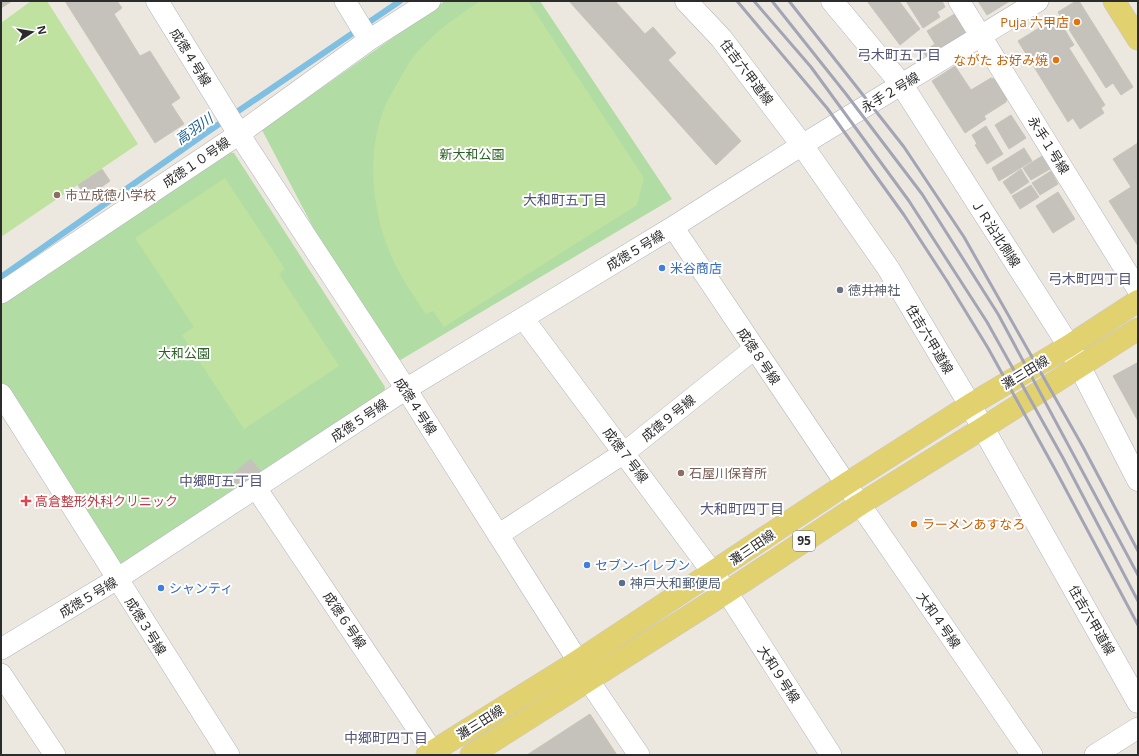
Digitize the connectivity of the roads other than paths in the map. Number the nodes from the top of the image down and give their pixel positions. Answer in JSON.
{"nodes":[{"id":1,"x":156,"y":1,"type":"edge"},
{"id":2,"x":430,"y":1,"type":"edge"},
{"id":3,"x":686,"y":1,"type":"edge"},
{"id":4,"x":832,"y":1,"type":"edge"},
{"id":5,"x":959,"y":1,"type":"edge"},
{"id":6,"x":1038,"y":1,"type":"edge"},
{"id":7,"x":1114,"y":1,"type":"edge"},
{"id":8,"x":350,"y":9,"type":"edge"},
{"id":9,"x":981,"y":35,"type":"junction"},
{"id":10,"x":369,"y":39,"type":"junction"},
{"id":11,"x":1138,"y":39,"type":"edge"},
{"id":12,"x":902,"y":85,"type":"junction"},
{"id":13,"x":233,"y":124,"type":"junction"},
{"id":14,"x":802,"y":145,"type":"junction"},
{"id":15,"x":672,"y":227,"type":"junction"},
{"id":16,"x":1138,"y":290,"type":"edge"},
{"id":17,"x":1,"y":293,"type":"edge"},
{"id":18,"x":1138,"y":301,"type":"edge"},
{"id":19,"x":523,"y":318,"type":"junction"},
{"id":20,"x":1138,"y":329,"type":"edge"},
{"id":21,"x":1069,"y":346,"type":"junction"},
{"id":22,"x":754,"y":348,"type":"junction"},
{"id":23,"x":1080,"y":366,"type":"junction"},
{"id":24,"x":406,"y":389,"type":"junction"},
{"id":25,"x":1,"y":394,"type":"edge"},
{"id":26,"x":970,"y":405,"type":"junction"},
{"id":27,"x":983,"y":428,"type":"junction"},
{"id":28,"x":624,"y":453,"type":"junction"},
{"id":29,"x":1138,"y":480,"type":"edge"},
{"id":30,"x":846,"y":484,"type":"junction"},
{"id":31,"x":256,"y":488,"type":"junction"},
{"id":32,"x":860,"y":504,"type":"junction"},
{"id":33,"x":498,"y":535,"type":"junction"},
{"id":34,"x":713,"y":572,"type":"junction"},
{"id":35,"x":117,"y":579,"type":"junction"},
{"id":36,"x":727,"y":592,"type":"junction"},
{"id":37,"x":1,"y":649,"type":"edge"},
{"id":38,"x":578,"y":661,"type":"junction"},
{"id":39,"x":1,"y":674,"type":"edge"},
{"id":40,"x":589,"y":681,"type":"junction"},
{"id":41,"x":1138,"y":702,"type":"edge"},
{"id":42,"x":1138,"y":728,"type":"edge"},
{"id":43,"x":432,"y":754,"type":"edge"},
{"id":44,"x":55,"y":755,"type":"edge"},
{"id":45,"x":229,"y":755,"type":"edge"},
{"id":46,"x":471,"y":755,"type":"edge"},
{"id":47,"x":639,"y":755,"type":"edge"},
{"id":48,"x":831,"y":755,"type":"edge"},
{"id":49,"x":1032,"y":755,"type":"edge"},
{"id":50,"x":1095,"y":755,"type":"edge"}],
"edges":[{"from":1,"to":13,"type":"street","name":"成徳４号線"},
{"from":2,"to":10,"type":"street","name":"成徳１０号線"},
{"from":3,"to":14,"type":"street","name":"住吉六甲道線"},
{"from":4,"to":12,"type":"street","name":"ＪＲ沿北側線"},
{"from":5,"to":9,"type":"street","name":"永手１号線"},
{"from":6,"to":9,"type":"street","name":"永手２号線"},
{"from":7,"to":11,"type":"main road"},
{"from":8,"to":10,"type":"street"},
{"from":9,"to":12,"type":"street","name":"永手２号線"},
{"from":9,"to":16,"type":"street","name":"永手１号線"},
{"from":10,"to":13,"type":"street","name":"成徳１０号線"},
{"from":12,"to":14,"type":"street","name":"永手２号線"},
{"from":12,"to":21,"type":"street","name":"ＪＲ沿北側線"},
{"from":13,"to":17,"type":"street","name":"成徳１０号線"},
{"from":13,"to":24,"type":"street","name":"成徳４号線"},
{"from":14,"to":15,"type":"street","name":"成徳５号線"},
{"from":14,"to":26,"type":"street","name":"住吉六甲道線"},
{"from":15,"to":19,"type":"street","name":"成徳５号線"},
{"from":15,"to":22,"type":"street","name":"成徳８号線"},
{"from":18,"to":21,"type":"main road","name":"灘三田線","number":"95"},
{"from":19,"to":24,"type":"street","name":"成徳５号線"},
{"from":19,"to":28,"type":"street","name":"成徳７号線"},
{"from":20,"to":23,"type":"main road","name":"灘三田線","number":"95"},
{"from":21,"to":23,"type":"street","name":"ＪＲ沿北側線"},
{"from":21,"to":26,"type":"main road","name":"灘三田線","number":"95"},
{"from":22,"to":28,"type":"street","name":"成徳９号線"},
{"from":22,"to":30,"type":"street","name":"成徳８号線"},
{"from":23,"to":27,"type":"main road","name":"灘三田線","number":"95"},
{"from":23,"to":29,"type":"street","name":"ＪＲ沿北側線"},
{"from":24,"to":31,"type":"street","name":"成徳５号線"},
{"from":24,"to":33,"type":"street","name":"成徳４号線"},
{"from":25,"to":35,"type":"street","name":"成徳３号線"},
{"from":26,"to":27,"type":"street","name":"住吉六甲道線"},
{"from":26,"to":30,"type":"main road","name":"灘三田線","number":"95"},
{"from":27,"to":32,"type":"main road","name":"灘三田線","number":"95"},
{"from":27,"to":41,"type":"street","name":"住吉六甲道線"},
{"from":28,"to":33,"type":"street","name":"成徳９号線"},
{"from":28,"to":34,"type":"street","name":"成徳７号線"},
{"from":30,"to":32,"type":"street","name":"大和４号線"},
{"from":30,"to":34,"type":"main road","name":"灘三田線","number":"95"},
{"from":31,"to":35,"type":"street","name":"成徳５号線"},
{"from":31,"to":43,"type":"street","name":"成徳６号線"},
{"from":32,"to":36,"type":"main road","name":"灘三田線","number":"95"},
{"from":32,"to":49,"type":"street","name":"大和４号線"},
{"from":33,"to":38,"type":"street","name":"成徳４号線"},
{"from":34,"to":36,"type":"street","name":"成徳７号線"},
{"from":34,"to":38,"type":"main road","name":"灘三田線","number":"95"},
{"from":35,"to":37,"type":"street","name":"成徳５号線"},
{"from":35,"to":45,"type":"street","name":"成徳３号線"},
{"from":36,"to":40,"type":"main road","name":"灘三田線","number":"95"},
{"from":36,"to":48,"type":"street","name":"大和９号線"},
{"from":38,"to":40,"type":"street","name":"成徳４号線"},
{"from":38,"to":43,"type":"main road","name":"灘三田線","number":"95"},
{"from":39,"to":44,"type":"street"},
{"from":40,"to":46,"type":"main road","name":"灘三田線","number":"95"},
{"from":40,"to":47,"type":"street","name":"成徳４号線"},
{"from":42,"to":50,"type":"street"}]}
